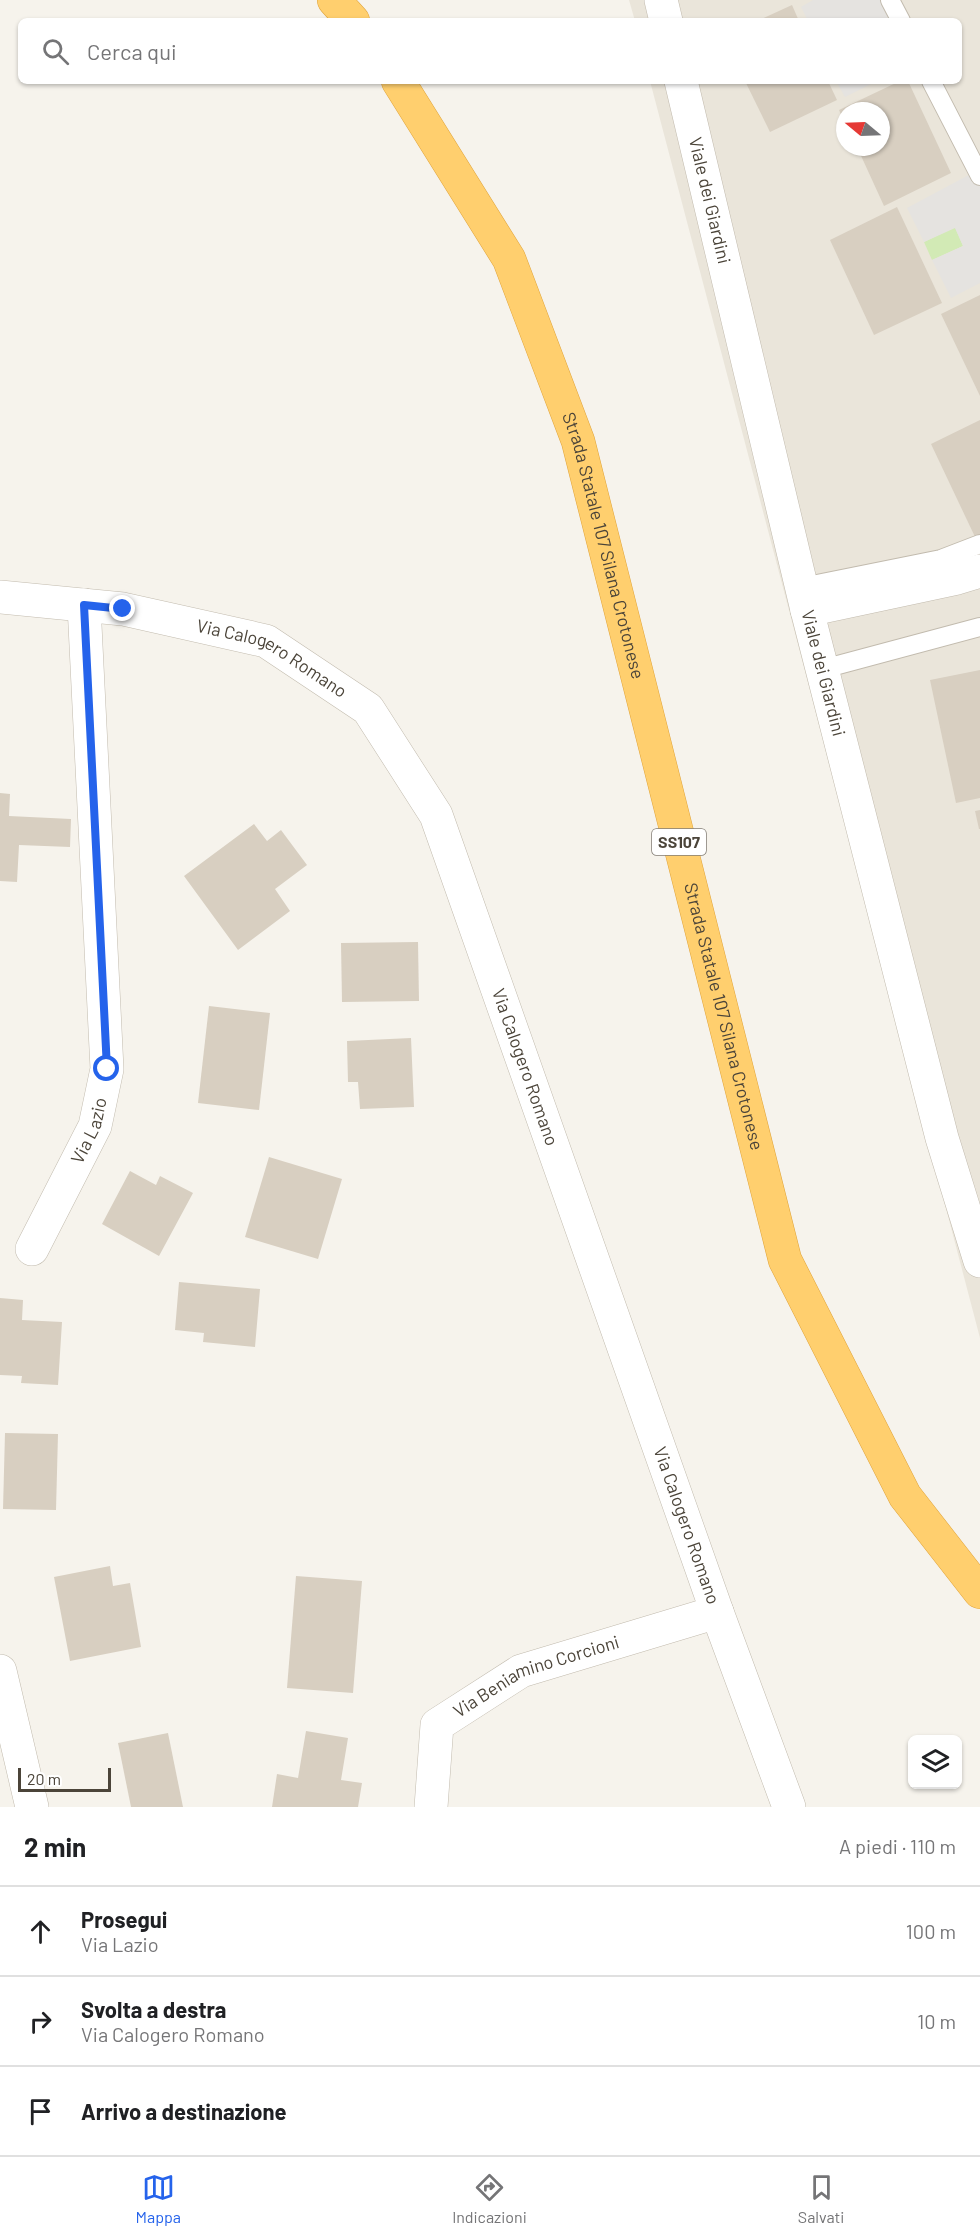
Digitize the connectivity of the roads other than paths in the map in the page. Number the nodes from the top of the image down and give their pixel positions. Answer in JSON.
{"nodes":[{"id":1,"x":334,"y":0,"type":"edge"},
{"id":2,"x":661,"y":0,"type":"edge"},
{"id":3,"x":890,"y":0,"type":"edge"},
{"id":4,"x":350,"y":18,"type":"edge"},
{"id":5,"x":665,"y":18,"type":"edge"},
{"id":6,"x":899,"y":18,"type":"edge"},
{"id":7,"x":400,"y":84,"type":"edge"},
{"id":8,"x":682,"y":84,"type":"edge"},
{"id":9,"x":933,"y":84,"type":"edge"},
{"id":10,"x":980,"y":176,"type":"edge"},
{"id":11,"x":980,"y":544,"type":"edge"},
{"id":12,"x":980,"y":571,"type":"edge"},
{"id":13,"x":0,"y":597,"type":"edge"},
{"id":14,"x":805,"y":599,"type":"junction"},
{"id":15,"x":84,"y":605,"type":"junction"},
{"id":16,"x":980,"y":627,"type":"edge"},
{"id":17,"x":823,"y":669,"type":"junction"},
{"id":18,"x":32,"y":1249,"type":"dead end"},
{"id":19,"x":980,"y":1261,"type":"edge"},
{"id":20,"x":980,"y":1592,"type":"edge"},
{"id":21,"x":717,"y":1612,"type":"junction"},
{"id":22,"x":0,"y":1671,"type":"edge"},
{"id":23,"x":32,"y":1807,"type":"edge"},
{"id":24,"x":431,"y":1807,"type":"edge"},
{"id":25,"x":789,"y":1807,"type":"edge"}],
"edges":[{"from":1,"to":4,"type":"highway"},
{"from":2,"to":5,"type":"street"},
{"from":3,"to":6,"type":"lane"},
{"from":7,"to":20,"type":"highway","name":"Strada Statale 107 Silana Crotonese","number":"SS107"},
{"from":8,"to":14,"type":"street","name":"Viale dei Giardini"},
{"from":9,"to":10,"type":"lane"},
{"from":11,"to":14,"type":"lane"},
{"from":12,"to":14,"type":"street"},
{"from":13,"to":15,"type":"street","name":"Via Calogero Romano"},
{"from":14,"to":17,"type":"street","name":"Viale dei Giardini"},
{"from":15,"to":18,"type":"street","name":"Via Lazio"},
{"from":15,"to":21,"type":"street","name":"Via Calogero Romano"},
{"from":16,"to":17,"type":"lane"},
{"from":17,"to":19,"type":"street","name":"Viale dei Giardini"},
{"from":21,"to":24,"type":"street","name":"Via Beniamino Corcioni"},
{"from":21,"to":25,"type":"street","name":"Via Calogero Romano"},
{"from":22,"to":23,"type":"street"}]}
